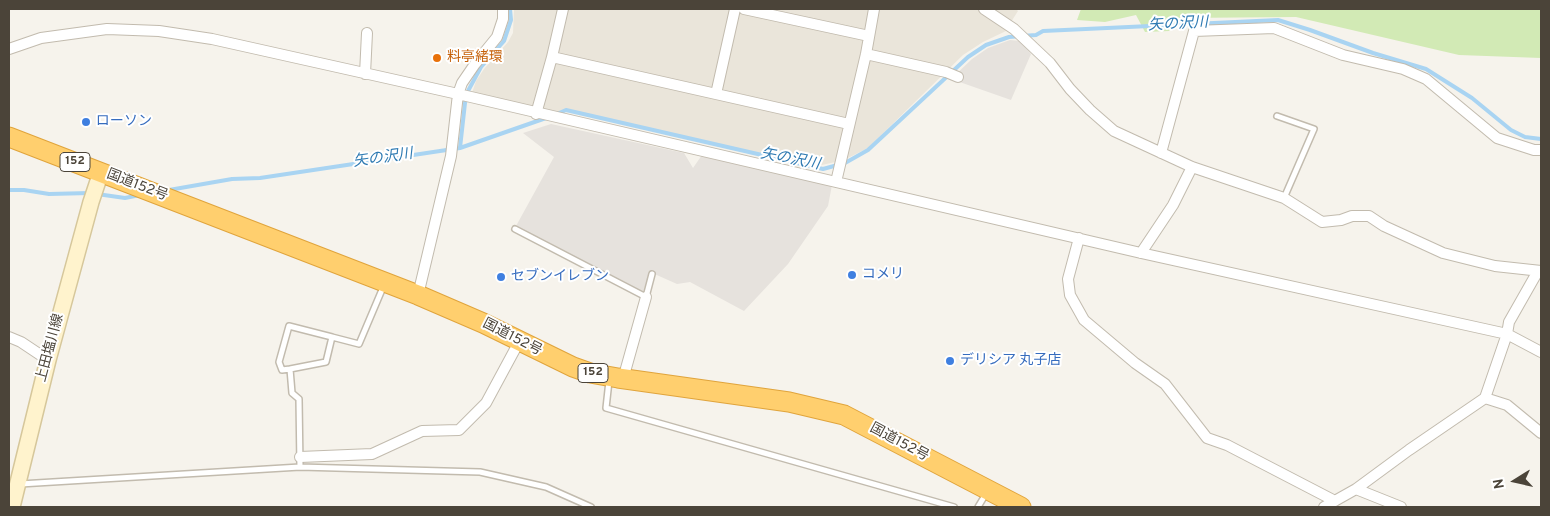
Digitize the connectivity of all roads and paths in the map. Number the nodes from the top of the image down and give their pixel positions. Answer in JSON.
{"nodes":[{"id":1,"x":503,"y":9,"type":"edge"},
{"id":2,"x":563,"y":9,"type":"edge"},
{"id":3,"x":735,"y":9,"type":"edge"},
{"id":4,"x":744,"y":9,"type":"edge"},
{"id":5,"x":874,"y":9,"type":"edge"},
{"id":6,"x":984,"y":9,"type":"edge"},
{"id":7,"x":367,"y":34,"type":"dead end"},
{"id":8,"x":869,"y":36,"type":"junction"},
{"id":9,"x":9,"y":49,"type":"edge"},
{"id":10,"x":866,"y":54,"type":"junction"},
{"id":11,"x":552,"y":57,"type":"junction"},
{"id":12,"x":364,"y":74,"type":"junction"},
{"id":13,"x":953,"y":75,"type":"dead end"},
{"id":14,"x":716,"y":94,"type":"junction"},
{"id":15,"x":464,"y":96,"type":"junction"},
{"id":16,"x":539,"y":114,"type":"junction"},
{"id":17,"x":1277,"y":116,"type":"dead end"},
{"id":18,"x":849,"y":124,"type":"junction"},
{"id":19,"x":9,"y":137,"type":"edge"},
{"id":20,"x":1541,"y":150,"type":"edge"},
{"id":21,"x":1161,"y":153,"type":"junction"},
{"id":22,"x":1192,"y":167,"type":"junction"},
{"id":23,"x":98,"y":180,"type":"junction"},
{"id":24,"x":836,"y":182,"type":"junction"},
{"id":25,"x":1284,"y":198,"type":"junction"},
{"id":26,"x":515,"y":229,"type":"dead end"},
{"id":27,"x":1079,"y":238,"type":"junction"},
{"id":28,"x":1141,"y":253,"type":"junction"},
{"id":29,"x":1540,"y":271,"type":"edge"},
{"id":30,"x":652,"y":274,"type":"dead end"},
{"id":31,"x":385,"y":282,"type":"junction"},
{"id":32,"x":418,"y":296,"type":"junction"},
{"id":33,"x":646,"y":297,"type":"junction"},
{"id":34,"x":1507,"y":334,"type":"junction"},
{"id":35,"x":9,"y":337,"type":"edge"},
{"id":36,"x":332,"y":337,"type":"junction"},
{"id":37,"x":520,"y":340,"type":"junction"},
{"id":38,"x":1541,"y":352,"type":"edge"},
{"id":39,"x":48,"y":360,"type":"junction"},
{"id":40,"x":290,"y":369,"type":"junction"},
{"id":41,"x":616,"y":377,"type":"junction"},
{"id":42,"x":1484,"y":398,"type":"junction"},
{"id":43,"x":1541,"y":433,"type":"edge"},
{"id":44,"x":300,"y":462,"type":"junction"},
{"id":45,"x":14,"y":486,"type":"edge"},
{"id":46,"x":1356,"y":489,"type":"junction"},
{"id":47,"x":989,"y":490,"type":"junction"},
{"id":48,"x":1335,"y":501,"type":"junction"},
{"id":49,"x":591,"y":507,"type":"edge"},
{"id":50,"x":954,"y":507,"type":"edge"},
{"id":51,"x":978,"y":507,"type":"edge"},
{"id":52,"x":1021,"y":507,"type":"edge"},
{"id":53,"x":1324,"y":507,"type":"edge"},
{"id":54,"x":1402,"y":507,"type":"edge"}],
"edges":[{"from":1,"to":15,"type":"street"},
{"from":2,"to":11,"type":"street"},
{"from":3,"to":14,"type":"street"},
{"from":4,"to":8,"type":"street"},
{"from":5,"to":8,"type":"street"},
{"from":6,"to":21,"type":"street"},
{"from":7,"to":12,"type":"street"},
{"from":8,"to":10,"type":"street"},
{"from":9,"to":12,"type":"street"},
{"from":10,"to":13,"type":"street"},
{"from":10,"to":18,"type":"street"},
{"from":11,"to":14,"type":"street"},
{"from":11,"to":16,"type":"street"},
{"from":12,"to":15,"type":"street"},
{"from":14,"to":18,"type":"street"},
{"from":15,"to":16,"type":"street"},
{"from":15,"to":32,"type":"street"},
{"from":16,"to":24,"type":"street"},
{"from":17,"to":25,"type":"lane"},
{"from":18,"to":24,"type":"street"},
{"from":19,"to":23,"type":"highway","name":"国道152号","number":"152"},
{"from":20,"to":21,"type":"street"},
{"from":21,"to":22,"type":"street"},
{"from":22,"to":25,"type":"street"},
{"from":22,"to":28,"type":"street"},
{"from":23,"to":31,"type":"highway","name":"国道152号","number":"152"},
{"from":23,"to":39,"type":"main road","name":"上田塩川線"},
{"from":24,"to":27,"type":"street"},
{"from":25,"to":29,"type":"street"},
{"from":26,"to":33,"type":"lane"},
{"from":27,"to":28,"type":"street"},
{"from":27,"to":48,"type":"street"},
{"from":28,"to":34,"type":"street"},
{"from":29,"to":34,"type":"street"},
{"from":30,"to":33,"type":"lane"},
{"from":31,"to":32,"type":"highway","name":"国道152号","number":"152"},
{"from":31,"to":36,"type":"lane"},
{"from":32,"to":37,"type":"highway","name":"国道152号","number":"152"},
{"from":33,"to":41,"type":"street"},
{"from":34,"to":38,"type":"street"},
{"from":34,"to":42,"type":"street"},
{"from":35,"to":39,"type":"street"},
{"from":36,"to":40,"type":"lane"},
{"from":36,"to":40,"type":"lane"},
{"from":37,"to":41,"type":"highway","name":"国道152号","number":"152"},
{"from":37,"to":44,"type":"street"},
{"from":39,"to":45,"type":"main road","name":"上田塩川線"},
{"from":40,"to":44,"type":"lane"},
{"from":41,"to":47,"type":"highway","name":"国道152号","number":"152"},
{"from":41,"to":50,"type":"lane"},
{"from":42,"to":43,"type":"street"},
{"from":42,"to":46,"type":"street"},
{"from":44,"to":45,"type":"lane"},
{"from":44,"to":49,"type":"lane"},
{"from":46,"to":48,"type":"street"},
{"from":46,"to":54,"type":"street"},
{"from":47,"to":51,"type":"lane"},
{"from":47,"to":52,"type":"highway","name":"国道152号","number":"152"},
{"from":48,"to":53,"type":"street"}]}
